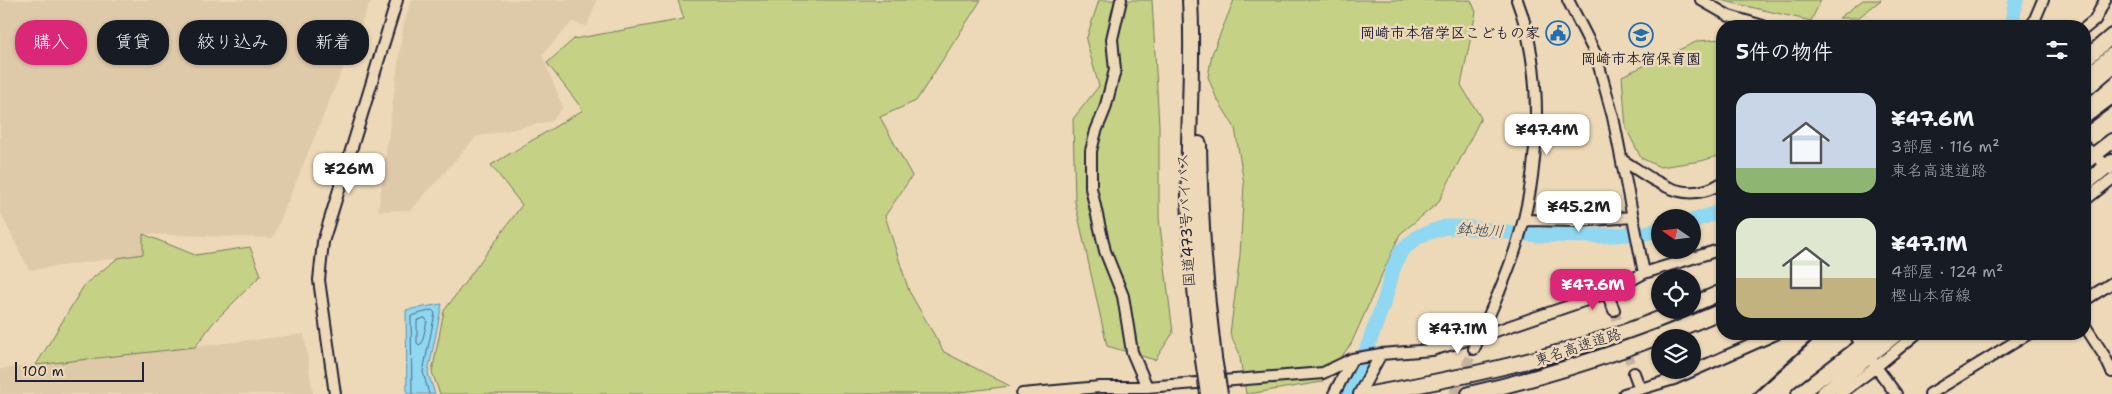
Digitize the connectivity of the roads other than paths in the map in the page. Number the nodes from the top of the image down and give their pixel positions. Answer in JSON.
{"nodes":[{"id":1,"x":397,"y":0,"type":"edge"},
{"id":2,"x":1121,"y":0,"type":"edge"},
{"id":3,"x":1190,"y":0,"type":"edge"},
{"id":4,"x":1517,"y":0,"type":"edge"},
{"id":5,"x":1568,"y":0,"type":"edge"},
{"id":6,"x":1701,"y":0,"type":"edge"},
{"id":7,"x":2043,"y":0,"type":"edge"},
{"id":8,"x":2105,"y":0,"type":"edge"},
{"id":9,"x":1743,"y":20,"type":"edge"},
{"id":10,"x":2035,"y":20,"type":"edge"},
{"id":11,"x":2091,"y":23,"type":"edge"},
{"id":12,"x":2112,"y":36,"type":"edge"},
{"id":13,"x":2091,"y":54,"type":"edge"},
{"id":14,"x":2112,"y":55,"type":"edge"},
{"id":15,"x":2112,"y":69,"type":"edge"},
{"id":16,"x":2091,"y":73,"type":"edge"},
{"id":17,"x":2091,"y":87,"type":"edge"},
{"id":18,"x":2112,"y":141,"type":"edge"},
{"id":19,"x":2091,"y":152,"type":"edge"},
{"id":20,"x":2091,"y":156,"type":"edge"},
{"id":21,"x":1622,"y":160,"type":"junction"},
{"id":22,"x":2111,"y":169,"type":"edge"},
{"id":23,"x":2091,"y":181,"type":"edge"},
{"id":24,"x":1716,"y":187,"type":"edge"},
{"id":25,"x":2091,"y":193,"type":"edge"},
{"id":26,"x":1633,"y":217,"type":"junction"},
{"id":27,"x":1524,"y":222,"type":"junction"},
{"id":28,"x":1716,"y":251,"type":"edge"},
{"id":29,"x":1644,"y":273,"type":"junction"},
{"id":30,"x":2112,"y":283,"type":"edge"},
{"id":31,"x":1607,"y":293,"type":"junction"},
{"id":32,"x":1716,"y":295,"type":"edge"},
{"id":33,"x":2091,"y":296,"type":"edge"},
{"id":34,"x":1701,"y":301,"type":"edge"},
{"id":35,"x":1614,"y":310,"type":"tunnel mouth"},
{"id":36,"x":1716,"y":313,"type":"edge"},
{"id":37,"x":1657,"y":319,"type":"edge"},
{"id":38,"x":2091,"y":335,"type":"edge"},
{"id":39,"x":1479,"y":337,"type":"junction"},
{"id":40,"x":1762,"y":340,"type":"edge"},
{"id":41,"x":1858,"y":340,"type":"edge"},
{"id":42,"x":1875,"y":340,"type":"edge"},
{"id":43,"x":1888,"y":340,"type":"edge"},
{"id":44,"x":1903,"y":340,"type":"edge"},
{"id":45,"x":2008,"y":340,"type":"edge"},
{"id":46,"x":1474,"y":349,"type":"tunnel mouth"},
{"id":47,"x":1381,"y":354,"type":"junction"},
{"id":48,"x":1868,"y":356,"type":"junction"},
{"id":49,"x":1208,"y":359,"type":"junction"},
{"id":50,"x":1352,"y":359,"type":"junction"},
{"id":51,"x":1634,"y":372,"type":"tunnel mouth"},
{"id":52,"x":2112,"y":372,"type":"edge"},
{"id":53,"x":1146,"y":387,"type":"junction"},
{"id":54,"x":1640,"y":389,"type":"junction"},
{"id":55,"x":335,"y":394,"type":"edge"},
{"id":56,"x":1022,"y":394,"type":"edge"},
{"id":57,"x":1208,"y":394,"type":"edge"},
{"id":58,"x":1220,"y":394,"type":"edge"},
{"id":59,"x":1334,"y":394,"type":"edge"},
{"id":60,"x":1359,"y":394,"type":"edge"},
{"id":61,"x":1371,"y":394,"type":"edge"},
{"id":62,"x":1469,"y":394,"type":"edge"},
{"id":63,"x":1624,"y":394,"type":"edge"},
{"id":64,"x":1799,"y":394,"type":"edge"},
{"id":65,"x":1823,"y":394,"type":"edge"},
{"id":66,"x":1840,"y":394,"type":"edge"},
{"id":67,"x":1896,"y":394,"type":"edge"},
{"id":68,"x":1930,"y":394,"type":"edge"}],
"edges":[{"from":1,"to":55,"type":"street"},
{"from":2,"to":53,"type":"street"},
{"from":3,"to":49,"type":"highway","name":"国道473号バイパス"},
{"from":4,"to":27,"type":"street"},
{"from":5,"to":21,"type":"street"},
{"from":6,"to":9,"type":"street"},
{"from":7,"to":10,"type":"street"},
{"from":8,"to":11,"type":"street"},
{"from":12,"to":13,"type":"highway"},
{"from":14,"to":16,"type":"highway"},
{"from":15,"to":17,"type":"street"},
{"from":18,"to":19,"type":"highway"},
{"from":20,"to":22,"type":"street"},
{"from":21,"to":24,"type":"street"},
{"from":21,"to":26,"type":"street"},
{"from":22,"to":23,"type":"highway"},
{"from":22,"to":25,"type":"street"},
{"from":26,"to":27,"type":"street"},
{"from":26,"to":29,"type":"street"},
{"from":27,"to":39,"type":"street"},
{"from":28,"to":29,"type":"street"},
{"from":29,"to":31,"type":"street"},
{"from":30,"to":33,"type":"street"},
{"from":31,"to":35,"type":"street"},
{"from":31,"to":39,"type":"street"},
{"from":32,"to":34,"type":"highway"},
{"from":36,"to":62,"type":"highway","name":"東名高速道路"},
{"from":37,"to":61,"type":"highway","name":"東名高速道路"},
{"from":38,"to":52,"type":"street"},
{"from":39,"to":46,"type":"street"},
{"from":39,"to":47,"type":"street"},
{"from":40,"to":54,"type":"street"},
{"from":41,"to":48,"type":"street"},
{"from":42,"to":48,"type":"highway"},
{"from":43,"to":48,"type":"highway"},
{"from":44,"to":48,"type":"street"},
{"from":45,"to":68,"type":"street"},
{"from":47,"to":50,"type":"street"},
{"from":47,"to":60,"type":"street"},
{"from":48,"to":64,"type":"highway"},
{"from":48,"to":65,"type":"highway"},
{"from":48,"to":66,"type":"street"},
{"from":48,"to":67,"type":"street"},
{"from":49,"to":57,"type":"highway","name":"国道473号バイパス","bridge":true},
{"from":49,"to":58,"type":"highway","name":"国道473号バイパス","bridge":true},
{"from":50,"to":53,"type":"street"},
{"from":50,"to":59,"type":"street"},
{"from":51,"to":54,"type":"street"},
{"from":53,"to":56,"type":"street"},
{"from":54,"to":63,"type":"street"}]}
